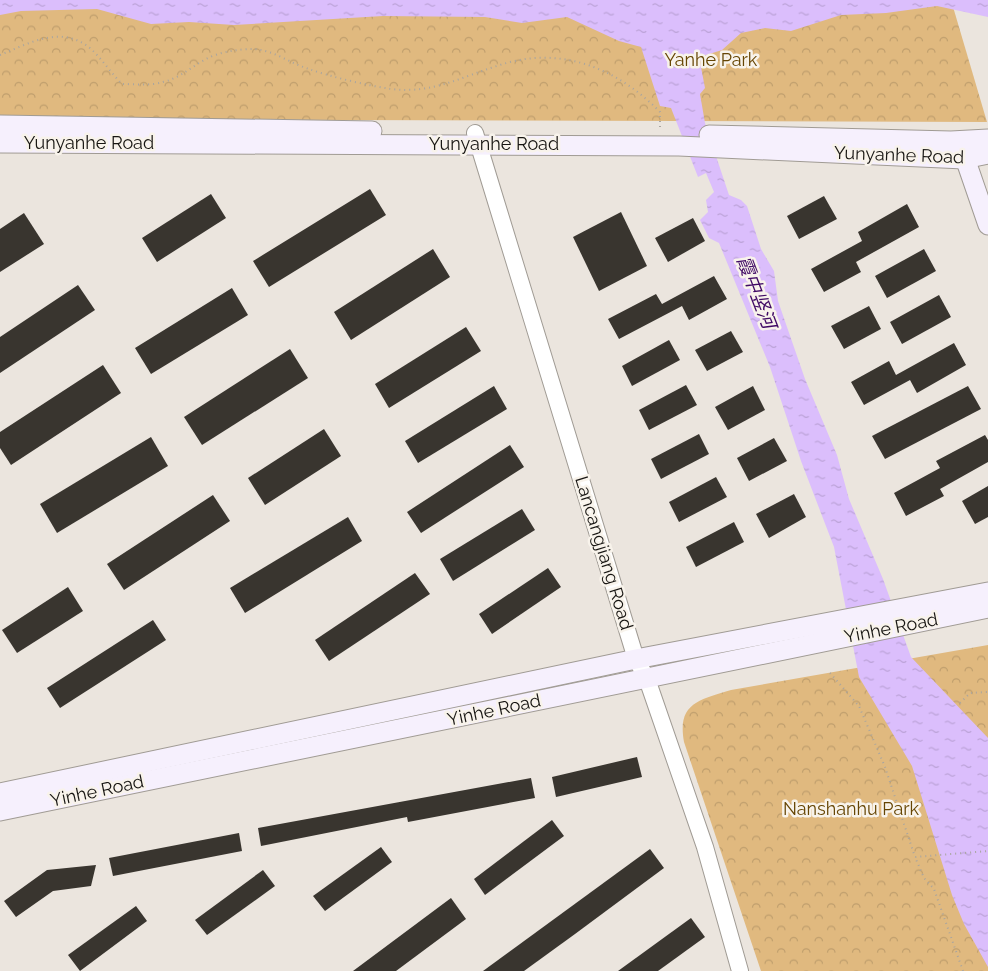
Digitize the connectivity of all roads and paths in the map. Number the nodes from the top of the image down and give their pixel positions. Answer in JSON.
{"nodes":[{"id":1,"x":0,"y":55,"type":"edge"},
{"id":2,"x":0,"y":125,"type":"edge"},
{"id":3,"x":671,"y":138,"type":"junction"},
{"id":4,"x":477,"y":139,"type":"junction"},
{"id":5,"x":721,"y":141,"type":"junction"},
{"id":6,"x":951,"y":141,"type":"junction"},
{"id":7,"x":0,"y":143,"type":"edge"},
{"id":8,"x":986,"y":146,"type":"edge"},
{"id":9,"x":964,"y":160,"type":"junction"},
{"id":10,"x":988,"y":225,"type":"edge"},
{"id":11,"x":988,"y":592,"type":"edge"},
{"id":12,"x":988,"y":608,"type":"edge"},
{"id":13,"x":904,"y":617,"type":"junction"},
{"id":14,"x":843,"y":629,"type":"junction"},
{"id":15,"x":636,"y":658,"type":"junction"},
{"id":16,"x":830,"y":672,"type":"dead end"},
{"id":17,"x":647,"y":679,"type":"junction"},
{"id":18,"x":988,"y":692,"type":"edge"},
{"id":19,"x":960,"y":703,"type":"dead end"},
{"id":20,"x":0,"y":793,"type":"edge"},
{"id":21,"x":0,"y":811,"type":"edge"},
{"id":22,"x":988,"y":851,"type":"edge"},
{"id":23,"x":915,"y":858,"type":"junction"},
{"id":24,"x":740,"y":971,"type":"edge"},
{"id":25,"x":963,"y":971,"type":"edge"}],
"edges":[{"from":1,"to":3,"type":"path"},
{"from":2,"to":4,"type":"main road","name":"Yunyanhe Road"},
{"from":3,"to":4,"type":"main road","name":"Yunyanhe Road"},
{"from":3,"to":5,"type":"main road","name":"Yunyanhe Road"},
{"from":4,"to":7,"type":"main road","name":"Yunyanhe Road"},
{"from":4,"to":15,"type":"street","name":"Lancangjiang Road"},
{"from":5,"to":6,"type":"main road","name":"Yunyanhe Road"},
{"from":5,"to":9,"type":"main road","name":"Yunyanhe Road"},
{"from":6,"to":8,"type":"main road","name":"Yunyanhe Road"},
{"from":6,"to":9,"type":"main road"},
{"from":8,"to":9,"type":"main road","name":"Yunyanhe Road"},
{"from":9,"to":10,"type":"main road"},
{"from":11,"to":13,"type":"main road","name":"Yinhe Road"},
{"from":12,"to":13,"type":"main road","name":"Yinhe Road"},
{"from":13,"to":14,"type":"main road","name":"Yinhe Road"},
{"from":14,"to":15,"type":"main road","name":"Yinhe Road"},
{"from":14,"to":17,"type":"main road","name":"Yinhe Road"},
{"from":15,"to":17,"type":"street","name":"Lancangjiang Road"},
{"from":15,"to":20,"type":"main road","name":"Yinhe Road"},
{"from":16,"to":23,"type":"path"},
{"from":17,"to":21,"type":"main road","name":"Yinhe Road"},
{"from":17,"to":24,"type":"street","name":"Lancangjiang Road"},
{"from":18,"to":19,"type":"path"},
{"from":22,"to":23,"type":"path"},
{"from":23,"to":25,"type":"path"}]}
